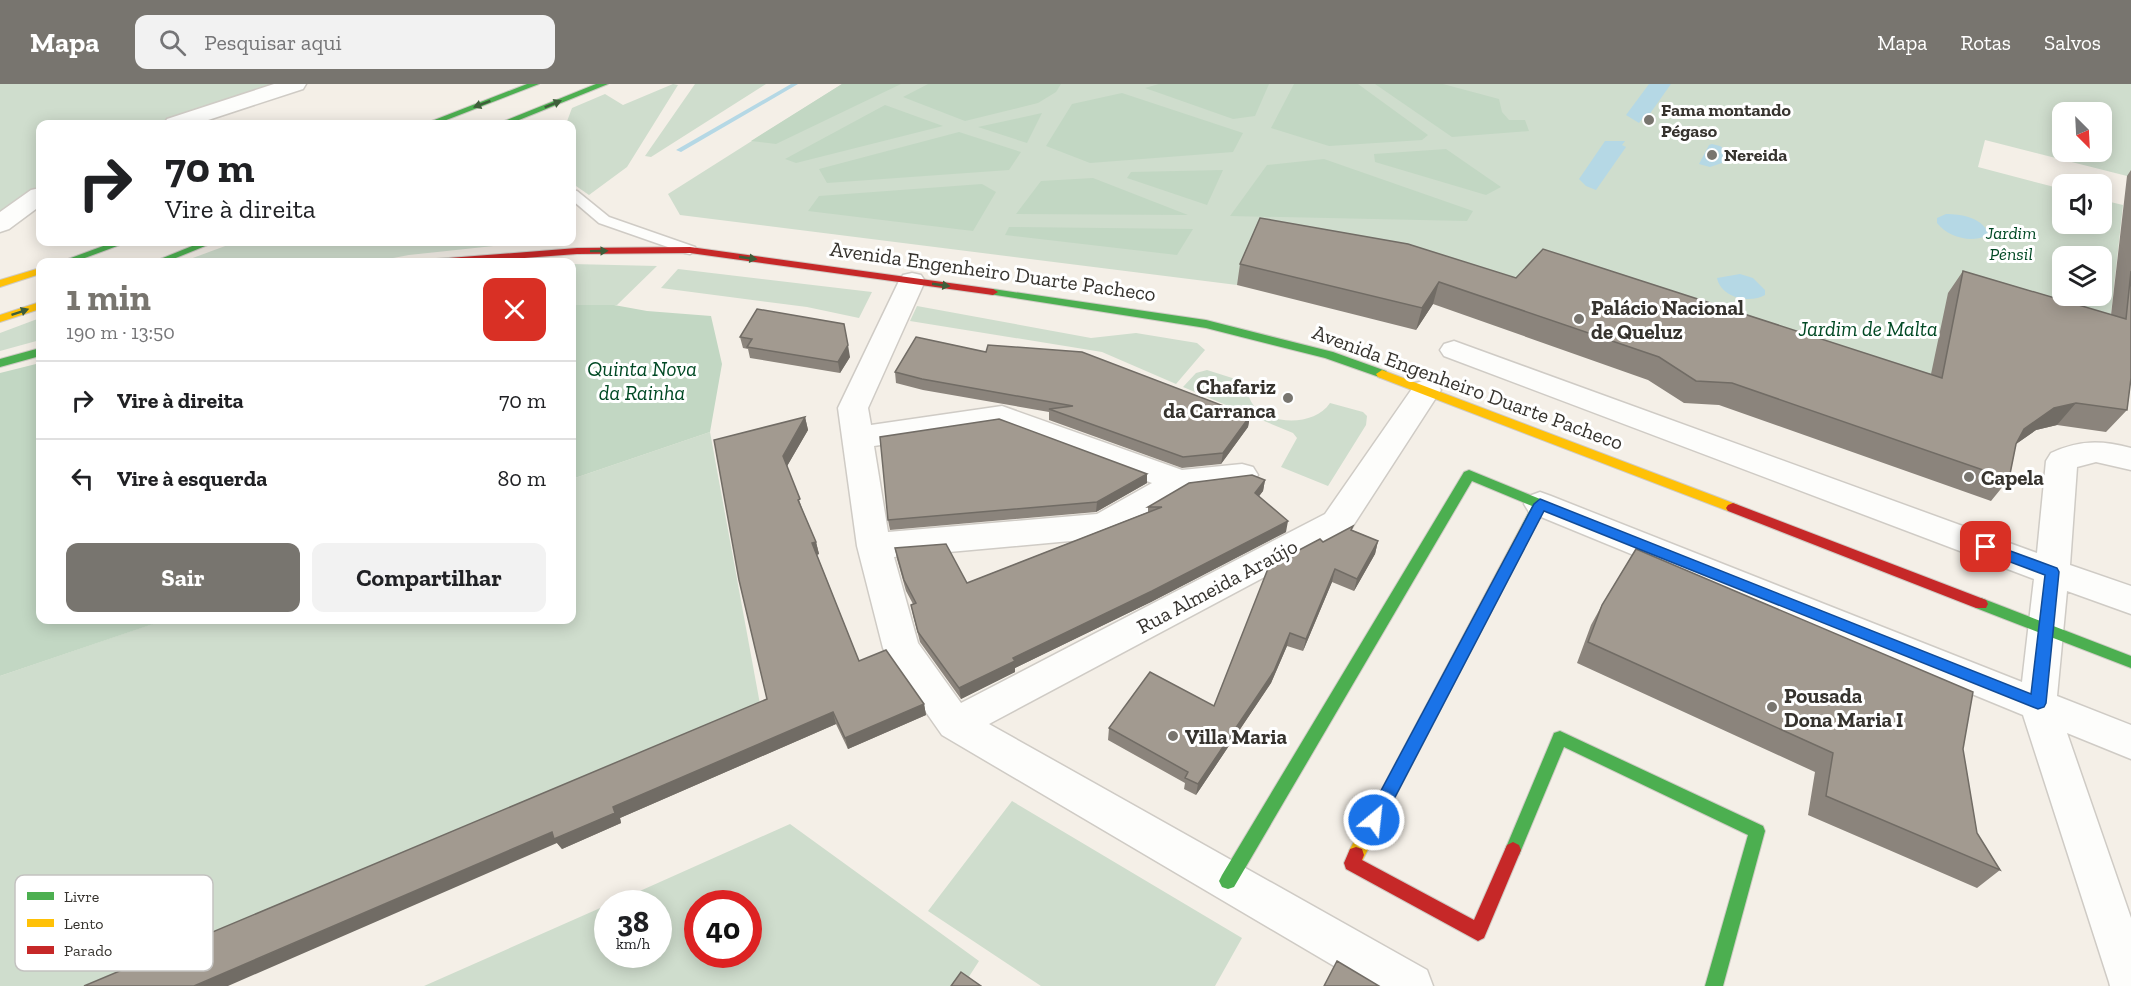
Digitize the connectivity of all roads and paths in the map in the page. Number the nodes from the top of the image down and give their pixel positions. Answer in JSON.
{"nodes":[{"id":1,"x":296,"y":84,"type":"edge"},
{"id":2,"x":535,"y":84,"type":"edge"},
{"id":3,"x":604,"y":84,"type":"edge"},
{"id":4,"x":187,"y":120,"type":"edge"},
{"id":5,"x":440,"y":120,"type":"edge"},
{"id":6,"x":512,"y":120,"type":"edge"},
{"id":7,"x":576,"y":197,"type":"edge"},
{"id":8,"x":36,"y":198,"type":"edge"},
{"id":9,"x":0,"y":224,"type":"edge"},
{"id":10,"x":111,"y":246,"type":"edge"},
{"id":11,"x":200,"y":246,"type":"edge"},
{"id":12,"x":690,"y":250,"type":"junction"},
{"id":13,"x":77,"y":258,"type":"edge"},
{"id":14,"x":168,"y":258,"type":"edge"},
{"id":15,"x":487,"y":258,"type":"edge"},
{"id":16,"x":36,"y":272,"type":"edge"},
{"id":17,"x":912,"y":280,"type":"junction"},
{"id":18,"x":0,"y":284,"type":"edge"},
{"id":19,"x":36,"y":306,"type":"edge"},
{"id":20,"x":0,"y":319,"type":"edge"},
{"id":21,"x":1454,"y":350,"type":"dead end"},
{"id":22,"x":36,"y":353,"type":"edge"},
{"id":23,"x":0,"y":363,"type":"edge"},
{"id":24,"x":1426,"y":390,"type":"junction"},
{"id":25,"x":857,"y":438,"type":"junction"},
{"id":26,"x":2131,"y":459,"type":"edge"},
{"id":27,"x":1242,"y":475,"type":"edge"},
{"id":28,"x":1180,"y":481,"type":"junction"},
{"id":29,"x":1540,"y":504,"type":"junction"},
{"id":30,"x":874,"y":546,"type":"junction"},
{"id":31,"x":2052,"y":572,"type":"junction"},
{"id":32,"x":2131,"y":600,"type":"edge"},
{"id":33,"x":2046,"y":629,"type":"junction"},
{"id":34,"x":2131,"y":662,"type":"edge"},
{"id":35,"x":2038,"y":703,"type":"junction"},
{"id":36,"x":955,"y":723,"type":"junction"},
{"id":37,"x":2131,"y":742,"type":"edge"},
{"id":38,"x":1228,"y":880,"type":"junction"},
{"id":39,"x":2131,"y":982,"type":"edge"},
{"id":40,"x":1411,"y":986,"type":"edge"},
{"id":41,"x":1714,"y":986,"type":"edge"}],
"edges":[{"from":1,"to":4,"type":"street"},
{"from":2,"to":5,"type":"main road","one_way":true},
{"from":6,"to":3,"type":"main road","one_way":true},
{"from":7,"to":12,"type":"lane"},
{"from":8,"to":9,"type":"street"},
{"from":10,"to":13,"type":"main road"},
{"from":11,"to":14,"type":"main road"},
{"from":15,"to":12,"type":"main road","name":"Avenida Engenheiro Duarte Pacheco","one_way":true},
{"from":12,"to":17,"type":"main road","name":"Avenida Engenheiro Duarte Pacheco","one_way":true},
{"from":16,"to":18,"type":"main road"},
{"from":17,"to":24,"type":"main road","name":"Avenida Engenheiro Duarte Pacheco","one_way":true},
{"from":17,"to":25,"type":"street"},
{"from":20,"to":19,"type":"main road","one_way":true},
{"from":21,"to":31,"type":"street"},
{"from":22,"to":23,"type":"main road"},
{"from":24,"to":33,"type":"main road","name":"Avenida Engenheiro Duarte Pacheco"},
{"from":24,"to":36,"type":"street","name":"Rua Almeida Araújo"},
{"from":25,"to":28,"type":"street"},
{"from":25,"to":30,"type":"street"},
{"from":26,"to":31,"type":"street"},
{"from":27,"to":28,"type":"street"},
{"from":28,"to":30,"type":"street"},
{"from":29,"to":35,"type":"street"},
{"from":29,"to":38,"type":"main road"},
{"from":29,"to":41,"type":"main road"},
{"from":30,"to":36,"type":"street"},
{"from":31,"to":32,"type":"street"},
{"from":31,"to":33,"type":"street"},
{"from":33,"to":34,"type":"main road","name":"Avenida Engenheiro Duarte Pacheco"},
{"from":33,"to":35,"type":"street"},
{"from":35,"to":37,"type":"street"},
{"from":35,"to":39,"type":"street"},
{"from":36,"to":38,"type":"street"},
{"from":38,"to":40,"type":"street"}]}
